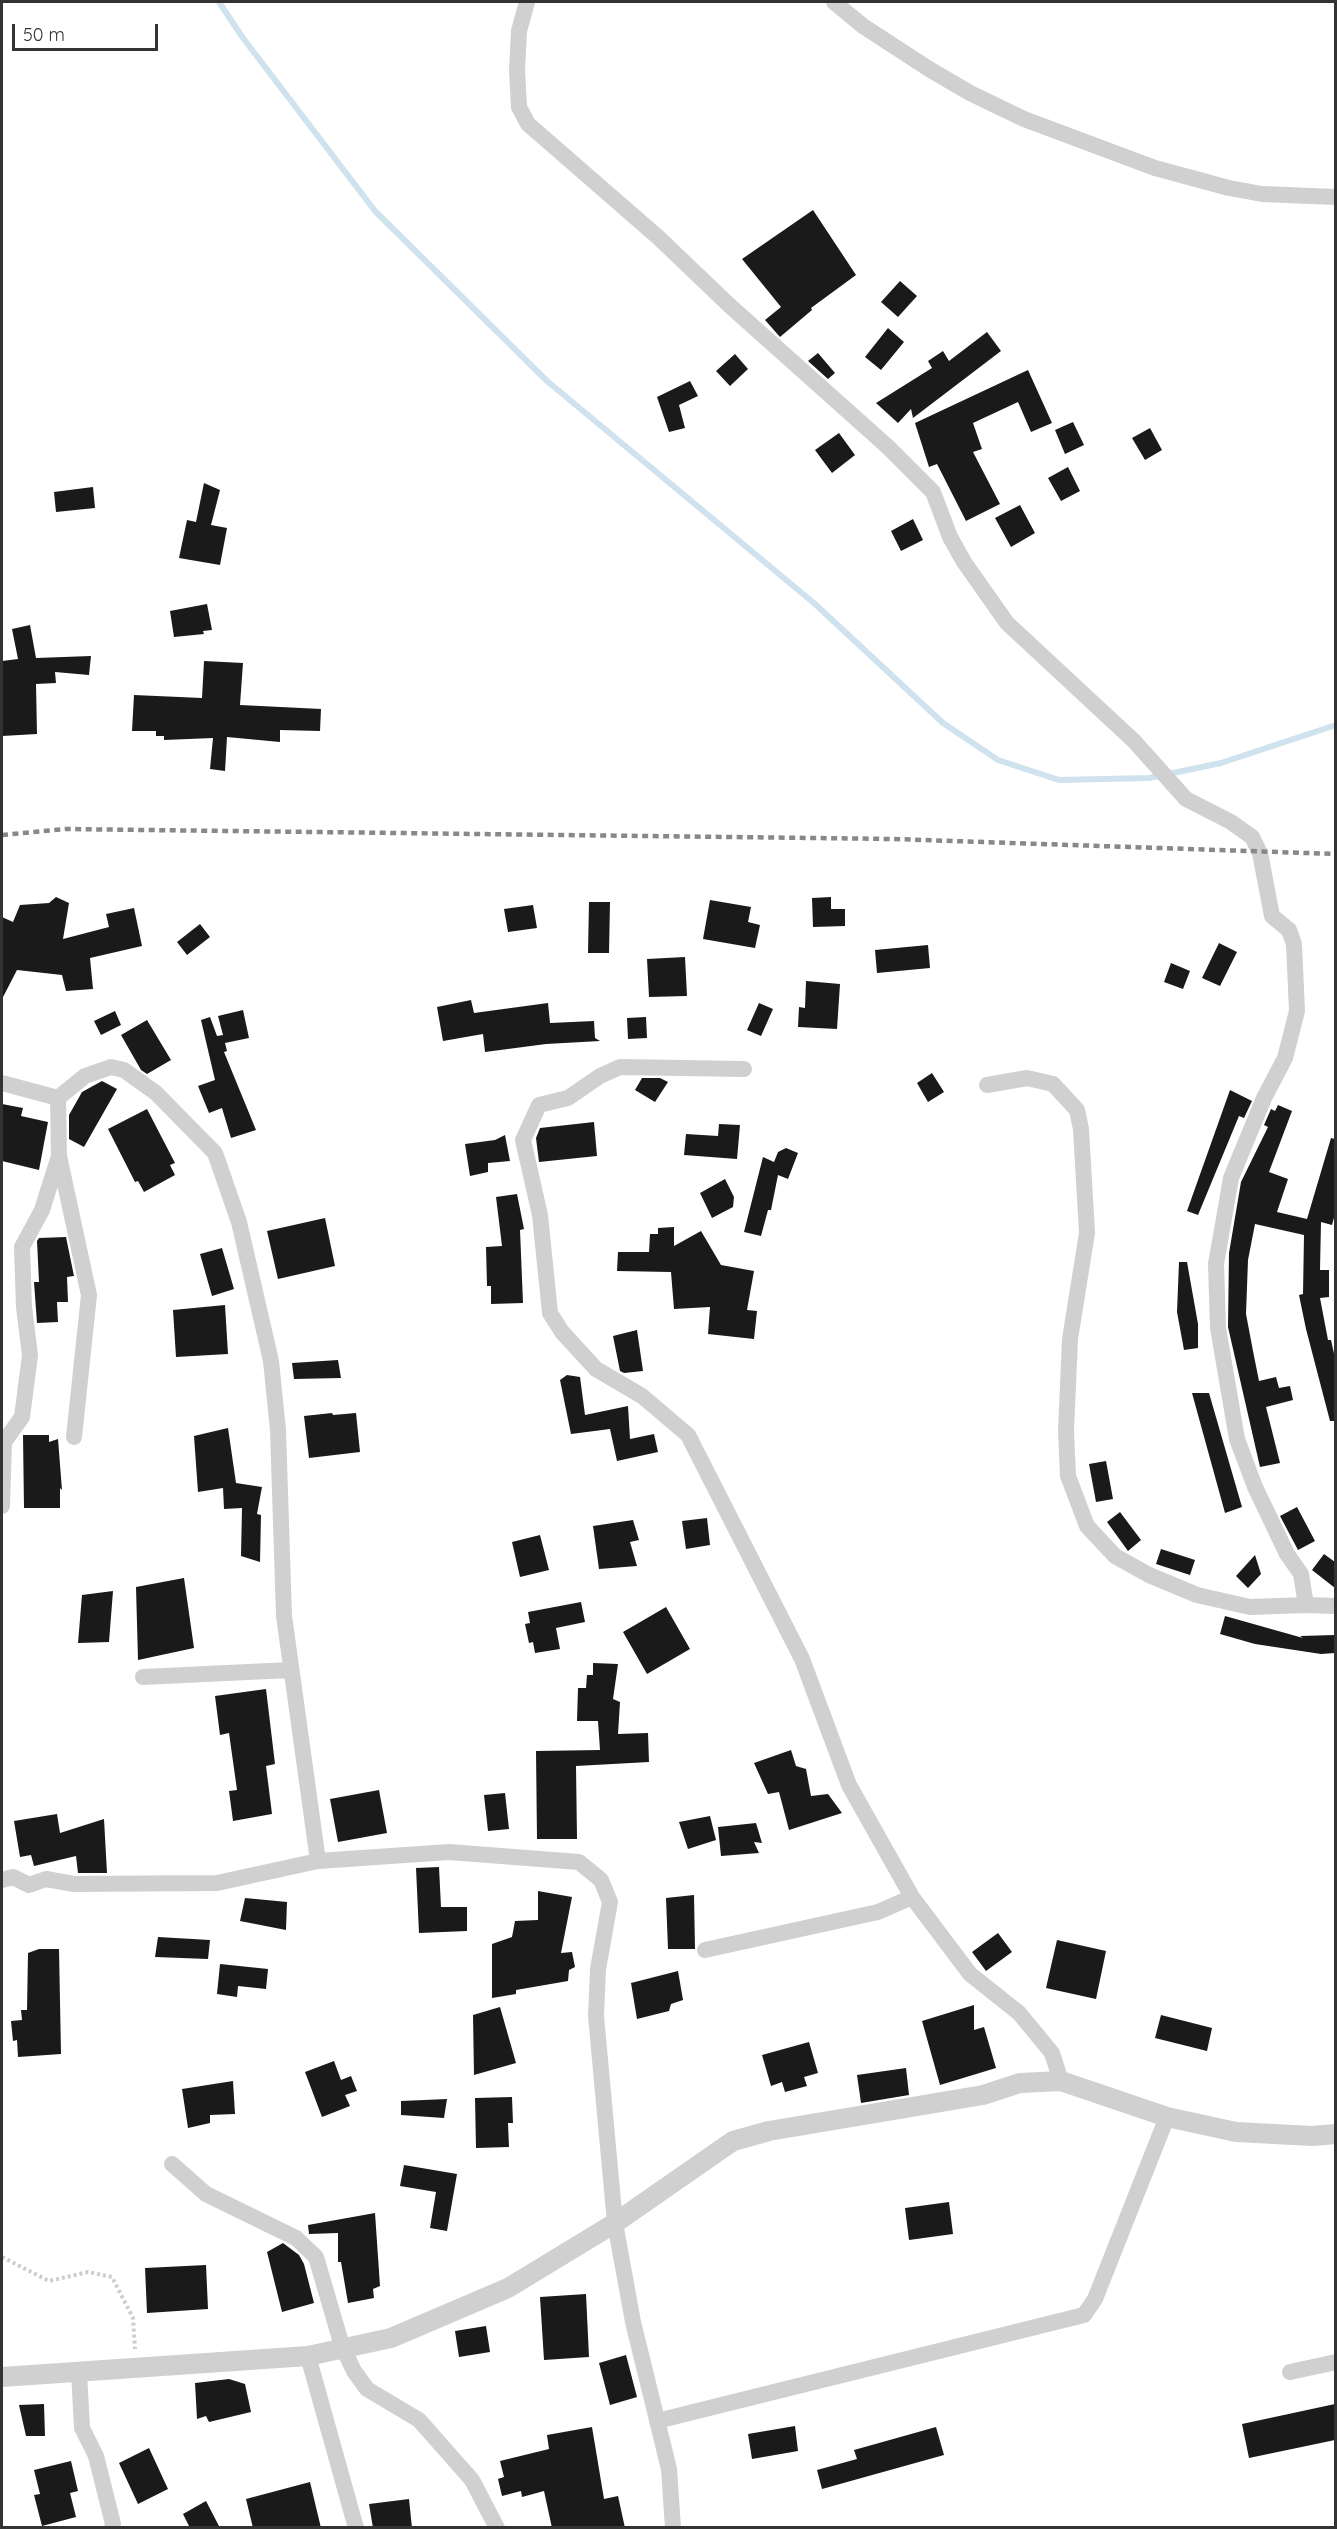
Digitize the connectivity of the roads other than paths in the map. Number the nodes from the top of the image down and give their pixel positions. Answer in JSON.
{"nodes":[{"id":1,"x":527,"y":2,"type":"edge"},
{"id":2,"x":834,"y":2,"type":"edge"},
{"id":3,"x":1335,"y":197,"type":"edge"},
{"id":4,"x":744,"y":1069,"type":"dead end"},
{"id":5,"x":2,"y":1083,"type":"edge"},
{"id":6,"x":987,"y":1085,"type":"dead end"},
{"id":7,"x":58,"y":1098,"type":"junction"},
{"id":8,"x":59,"y":1156,"type":"junction"},
{"id":9,"x":74,"y":1437,"type":"dead end"},
{"id":10,"x":2,"y":1506,"type":"edge"},
{"id":11,"x":1306,"y":1605,"type":"junction"},
{"id":12,"x":1335,"y":1606,"type":"edge"},
{"id":13,"x":290,"y":1670,"type":"junction"},
{"id":14,"x":143,"y":1677,"type":"dead end"},
{"id":15,"x":318,"y":1861,"type":"junction"},
{"id":16,"x":2,"y":1880,"type":"edge"},
{"id":17,"x":912,"y":1897,"type":"junction"},
{"id":18,"x":705,"y":1950,"type":"dead end"},
{"id":19,"x":1061,"y":2081,"type":"junction"},
{"id":20,"x":1167,"y":2117,"type":"junction"},
{"id":21,"x":1335,"y":2134,"type":"edge"},
{"id":22,"x":172,"y":2164,"type":"dead end"},
{"id":23,"x":615,"y":2223,"type":"junction"},
{"id":24,"x":342,"y":2346,"type":"junction"},
{"id":25,"x":308,"y":2356,"type":"junction"},
{"id":26,"x":1335,"y":2362,"type":"edge"},
{"id":27,"x":79,"y":2372,"type":"junction"},
{"id":28,"x":1290,"y":2372,"type":"dead end"},
{"id":29,"x":2,"y":2378,"type":"edge"},
{"id":30,"x":657,"y":2421,"type":"junction"},
{"id":31,"x":112,"y":2528,"type":"edge"},
{"id":32,"x":356,"y":2528,"type":"edge"},
{"id":33,"x":497,"y":2528,"type":"edge"},
{"id":34,"x":674,"y":2528,"type":"edge"}],
"edges":[{"from":1,"to":11,"type":"street"},
{"from":2,"to":3,"type":"street"},
{"from":4,"to":17,"type":"street"},
{"from":5,"to":7,"type":"street"},
{"from":6,"to":11,"type":"street"},
{"from":7,"to":8,"type":"street"},
{"from":7,"to":13,"type":"street"},
{"from":8,"to":9,"type":"street"},
{"from":8,"to":10,"type":"street"},
{"from":11,"to":12,"type":"street"},
{"from":13,"to":14,"type":"street"},
{"from":13,"to":15,"type":"street"},
{"from":15,"to":16,"type":"street"},
{"from":15,"to":23,"type":"street"},
{"from":17,"to":18,"type":"street"},
{"from":17,"to":19,"type":"street"},
{"from":19,"to":20,"type":"street"},
{"from":19,"to":23,"type":"street"},
{"from":20,"to":21,"type":"street"},
{"from":20,"to":30,"type":"street"},
{"from":22,"to":24,"type":"street"},
{"from":23,"to":24,"type":"street"},
{"from":23,"to":30,"type":"street"},
{"from":24,"to":25,"type":"street"},
{"from":24,"to":33,"type":"street"},
{"from":25,"to":27,"type":"street"},
{"from":25,"to":32,"type":"street"},
{"from":26,"to":28,"type":"street"},
{"from":27,"to":29,"type":"street"},
{"from":27,"to":31,"type":"street"},
{"from":30,"to":34,"type":"street"}]}
